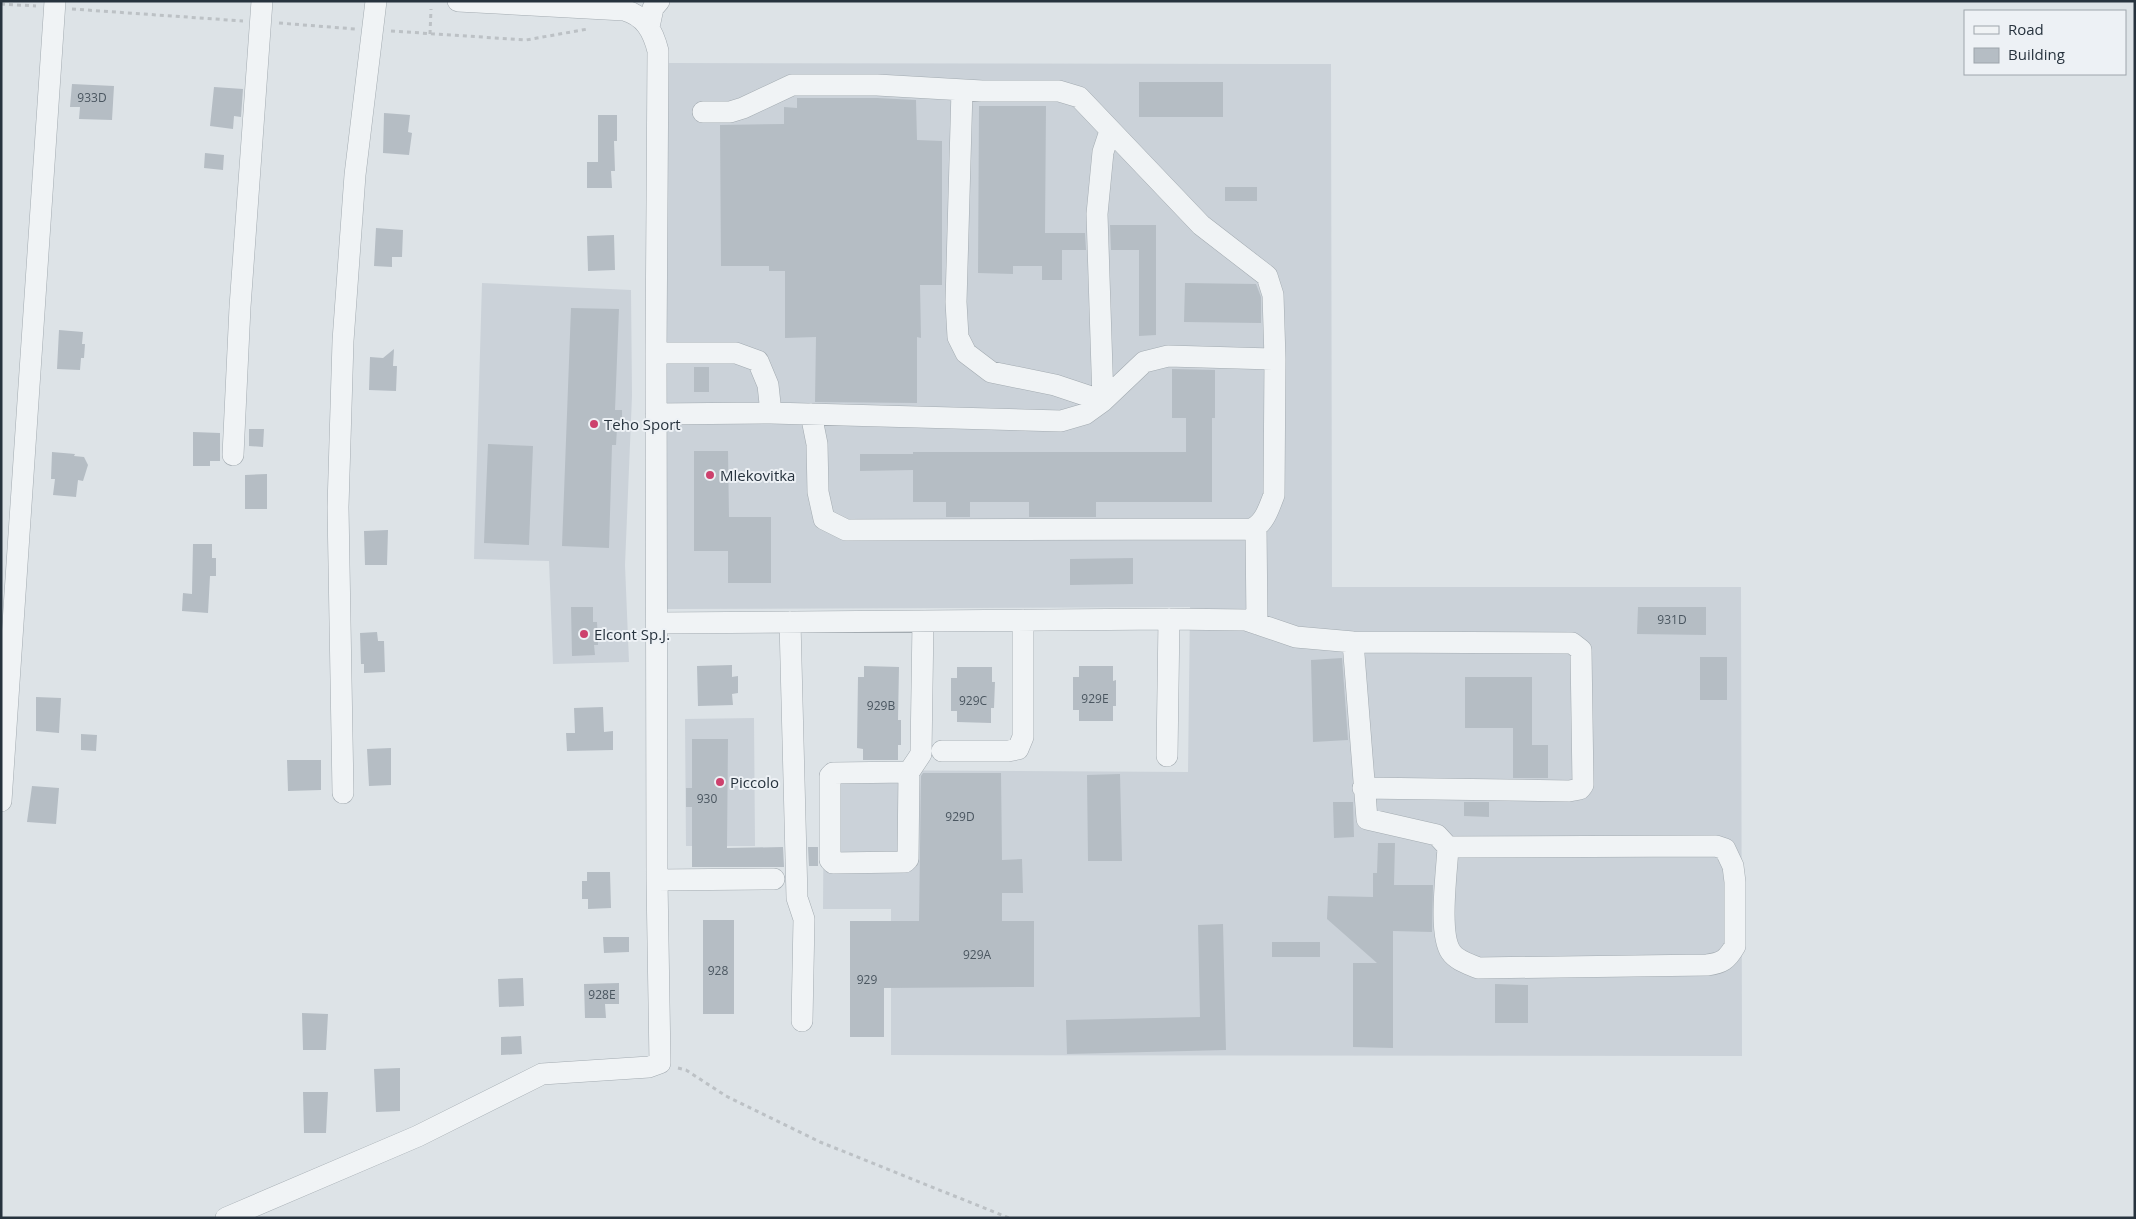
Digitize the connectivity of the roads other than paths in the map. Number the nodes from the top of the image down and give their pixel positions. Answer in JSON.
{"nodes":[{"id":1,"x":376,"y":1,"type":"edge"},
{"id":2,"x":458,"y":1,"type":"edge"},
{"id":3,"x":658,"y":1,"type":"edge"},
{"id":4,"x":55,"y":4,"type":"edge"},
{"id":5,"x":261,"y":12,"type":"edge"},
{"id":6,"x":649,"y":27,"type":"junction"},
{"id":7,"x":962,"y":90,"type":"junction"},
{"id":8,"x":703,"y":112,"type":"dead end"},
{"id":9,"x":1110,"y":131,"type":"junction"},
{"id":10,"x":656,"y":353,"type":"junction"},
{"id":11,"x":1275,"y":359,"type":"junction"},
{"id":12,"x":1103,"y":401,"type":"junction"},
{"id":13,"x":771,"y":413,"type":"junction"},
{"id":14,"x":656,"y":414,"type":"junction"},
{"id":15,"x":811,"y":414,"type":"junction"},
{"id":16,"x":233,"y":455,"type":"dead end"},
{"id":17,"x":1256,"y":527,"type":"junction"},
{"id":18,"x":1168,"y":619,"type":"junction"},
{"id":19,"x":1022,"y":620,"type":"junction"},
{"id":20,"x":923,"y":621,"type":"junction"},
{"id":21,"x":790,"y":622,"type":"junction"},
{"id":22,"x":657,"y":623,"type":"junction"},
{"id":23,"x":1257,"y":624,"type":"junction"},
{"id":24,"x":1353,"y":642,"type":"junction"},
{"id":25,"x":942,"y":750,"type":"dead end"},
{"id":26,"x":1167,"y":756,"type":"dead end"},
{"id":27,"x":909,"y":772,"type":"junction"},
{"id":28,"x":1364,"y":788,"type":"junction"},
{"id":29,"x":343,"y":793,"type":"dead end"},
{"id":30,"x":1,"y":801,"type":"edge"},
{"id":31,"x":1448,"y":847,"type":"junction"},
{"id":32,"x":774,"y":879,"type":"dead end"},
{"id":33,"x":657,"y":880,"type":"junction"},
{"id":34,"x":802,"y":1021,"type":"dead end"},
{"id":35,"x":226,"y":1218,"type":"edge"}],
"edges":[{"from":1,"to":29,"type":"street"},
{"from":2,"to":6,"type":"street"},
{"from":3,"to":6,"type":"street"},
{"from":4,"to":30,"type":"street"},
{"from":5,"to":16,"type":"street"},
{"from":6,"to":10,"type":"street"},
{"from":7,"to":8,"type":"street"},
{"from":7,"to":9,"type":"street"},
{"from":7,"to":12,"type":"street"},
{"from":9,"to":11,"type":"street"},
{"from":9,"to":12,"type":"street"},
{"from":10,"to":13,"type":"street"},
{"from":10,"to":14,"type":"street"},
{"from":11,"to":12,"type":"street"},
{"from":11,"to":17,"type":"street"},
{"from":12,"to":15,"type":"street"},
{"from":13,"to":14,"type":"street"},
{"from":13,"to":15,"type":"street"},
{"from":14,"to":22,"type":"street"},
{"from":15,"to":17,"type":"street"},
{"from":17,"to":23,"type":"street"},
{"from":18,"to":19,"type":"street"},
{"from":18,"to":23,"type":"street"},
{"from":18,"to":26,"type":"street"},
{"from":19,"to":20,"type":"street"},
{"from":19,"to":25,"type":"street"},
{"from":20,"to":21,"type":"street"},
{"from":20,"to":27,"type":"street"},
{"from":21,"to":22,"type":"street"},
{"from":21,"to":34,"type":"street"},
{"from":22,"to":33,"type":"street"},
{"from":23,"to":24,"type":"street"},
{"from":24,"to":28,"type":"street"},
{"from":24,"to":28,"type":"street"},
{"from":27,"to":27,"type":"street"},
{"from":28,"to":31,"type":"street"},
{"from":31,"to":31,"type":"street"},
{"from":32,"to":33,"type":"street"},
{"from":33,"to":35,"type":"street"}]}
